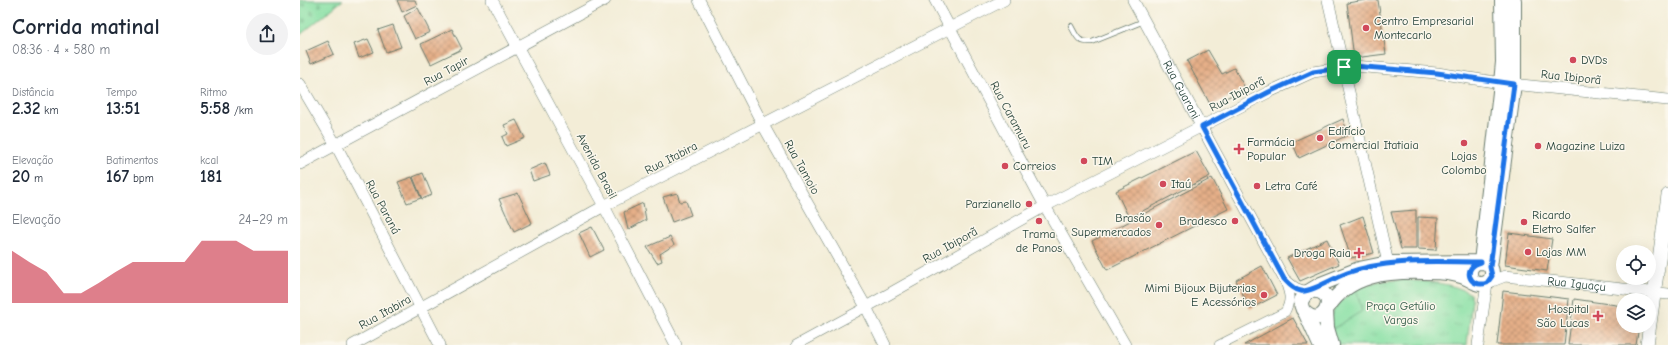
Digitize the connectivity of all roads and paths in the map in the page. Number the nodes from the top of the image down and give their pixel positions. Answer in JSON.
{"nodes":[{"id":1,"x":492,"y":0,"type":"edge"},
{"id":2,"x":605,"y":0,"type":"edge"},
{"id":3,"x":699,"y":0,"type":"edge"},
{"id":4,"x":935,"y":0,"type":"edge"},
{"id":5,"x":1004,"y":0,"type":"edge"},
{"id":6,"x":1133,"y":0,"type":"edge"},
{"id":7,"x":1328,"y":0,"type":"edge"},
{"id":8,"x":1502,"y":0,"type":"edge"},
{"id":9,"x":1514,"y":0,"type":"edge"},
{"id":10,"x":1144,"y":21,"type":"junction"},
{"id":11,"x":1072,"y":26,"type":"dead end"},
{"id":12,"x":950,"y":28,"type":"junction"},
{"id":13,"x":518,"y":47,"type":"junction"},
{"id":14,"x":1344,"y":67,"type":"junction"},
{"id":15,"x":300,"y":84,"type":"edge"},
{"id":16,"x":1508,"y":84,"type":"junction"},
{"id":17,"x":1668,"y":100,"type":"edge"},
{"id":18,"x":763,"y":125,"type":"junction"},
{"id":19,"x":1202,"y":127,"type":"junction"},
{"id":20,"x":336,"y":145,"type":"junction"},
{"id":21,"x":300,"y":164,"type":"edge"},
{"id":22,"x":1668,"y":195,"type":"edge"},
{"id":23,"x":604,"y":206,"type":"junction"},
{"id":24,"x":1045,"y":206,"type":"junction"},
{"id":25,"x":1388,"y":263,"type":"junction"},
{"id":26,"x":1486,"y":265,"type":"junction"},
{"id":27,"x":1284,"y":279,"type":"junction"},
{"id":28,"x":1480,"y":283,"type":"junction"},
{"id":29,"x":1310,"y":291,"type":"junction"},
{"id":30,"x":1653,"y":293,"type":"joint"},
{"id":31,"x":1656,"y":293,"type":"edge"},
{"id":32,"x":1668,"y":294,"type":"edge"},
{"id":33,"x":421,"y":307,"type":"junction"},
{"id":34,"x":866,"y":307,"type":"junction"},
{"id":35,"x":1327,"y":309,"type":"junction"},
{"id":36,"x":1285,"y":312,"type":"junction"},
{"id":37,"x":1306,"y":314,"type":"junction"},
{"id":38,"x":1648,"y":333,"type":"edge"},
{"id":39,"x":353,"y":345,"type":"edge"},
{"id":40,"x":440,"y":345,"type":"edge"},
{"id":41,"x":676,"y":345,"type":"edge"},
{"id":42,"x":796,"y":345,"type":"edge"},
{"id":43,"x":885,"y":345,"type":"edge"},
{"id":44,"x":1125,"y":345,"type":"edge"},
{"id":45,"x":1219,"y":345,"type":"edge"},
{"id":46,"x":1320,"y":345,"type":"edge"},
{"id":47,"x":1332,"y":345,"type":"edge"},
{"id":48,"x":1478,"y":345,"type":"edge"},
{"id":49,"x":1647,"y":345,"type":"edge"}],
"edges":[{"from":1,"to":13,"type":"street","name":"Avenida Brasil"},
{"from":2,"to":13,"type":"street","name":"Rua Tapir"},
{"from":3,"to":18,"type":"street","name":"Rua Tamoio"},
{"from":4,"to":12,"type":"street","name":"Rua Caramuru"},
{"from":5,"to":12,"type":"street","name":"Rua Itabira"},
{"from":6,"to":10,"type":"street","name":"Rua Guarani"},
{"from":7,"to":14,"type":"street"},
{"from":8,"to":16,"type":"main road"},
{"from":9,"to":16,"type":"main road"},
{"from":10,"to":11,"type":"lane"},
{"from":10,"to":19,"type":"street","name":"Rua Guarani"},
{"from":12,"to":18,"type":"street","name":"Rua Itabira"},
{"from":12,"to":24,"type":"street","name":"Rua Caramuru"},
{"from":13,"to":20,"type":"street","name":"Rua Tapir"},
{"from":13,"to":23,"type":"street","name":"Avenida Brasil"},
{"from":14,"to":16,"type":"street","name":"Rua Ibiporã"},
{"from":14,"to":19,"type":"street","name":"Rua Ibiporã"},
{"from":14,"to":25,"type":"street"},
{"from":15,"to":20,"type":"street","name":"Rua Paraná"},
{"from":16,"to":17,"type":"street","name":"Rua Ibiporã"},
{"from":16,"to":26,"type":"main road"},
{"from":18,"to":23,"type":"street","name":"Rua Itabira"},
{"from":18,"to":34,"type":"street","name":"Rua Tamoio"},
{"from":19,"to":24,"type":"street","name":"Rua Ibiporã"},
{"from":19,"to":27,"type":"street","name":"Rua Guarani"},
{"from":20,"to":21,"type":"street","name":"Rua Tapir"},
{"from":20,"to":33,"type":"street","name":"Rua Paraná"},
{"from":22,"to":30,"type":"main road"},
{"from":23,"to":33,"type":"street","name":"Rua Itabira"},
{"from":23,"to":41,"type":"street","name":"Avenida Brasil"},
{"from":24,"to":34,"type":"street","name":"Rua Ibiporã"},
{"from":24,"to":44,"type":"street","name":"Rua Caramuru"},
{"from":25,"to":26,"type":"main road"},
{"from":25,"to":29,"type":"main road"},
{"from":26,"to":28,"type":"main road"},
{"from":26,"to":28,"type":"main road"},
{"from":27,"to":29,"type":"street","name":"Rua Guarani"},
{"from":27,"to":36,"type":"street"},
{"from":28,"to":30,"type":"street","name":"Rua Iguaçu"},
{"from":28,"to":35,"type":"main road"},
{"from":28,"to":48,"type":"street"},
{"from":29,"to":35,"type":"main road"},
{"from":29,"to":37,"type":"main road"},
{"from":31,"to":32,"type":"street","name":"Rua Iguaçu"},
{"from":33,"to":39,"type":"street","name":"Rua Itabira"},
{"from":33,"to":40,"type":"street","name":"Rua Paraná"},
{"from":34,"to":42,"type":"street","name":"Rua Ibiporã"},
{"from":34,"to":43,"type":"street","name":"Rua Tamoio"},
{"from":35,"to":37,"type":"main road"},
{"from":35,"to":47,"type":"main road"},
{"from":36,"to":37,"type":"street"},
{"from":36,"to":45,"type":"street"},
{"from":37,"to":46,"type":"main road"},
{"from":38,"to":49,"type":"main road"}]}
